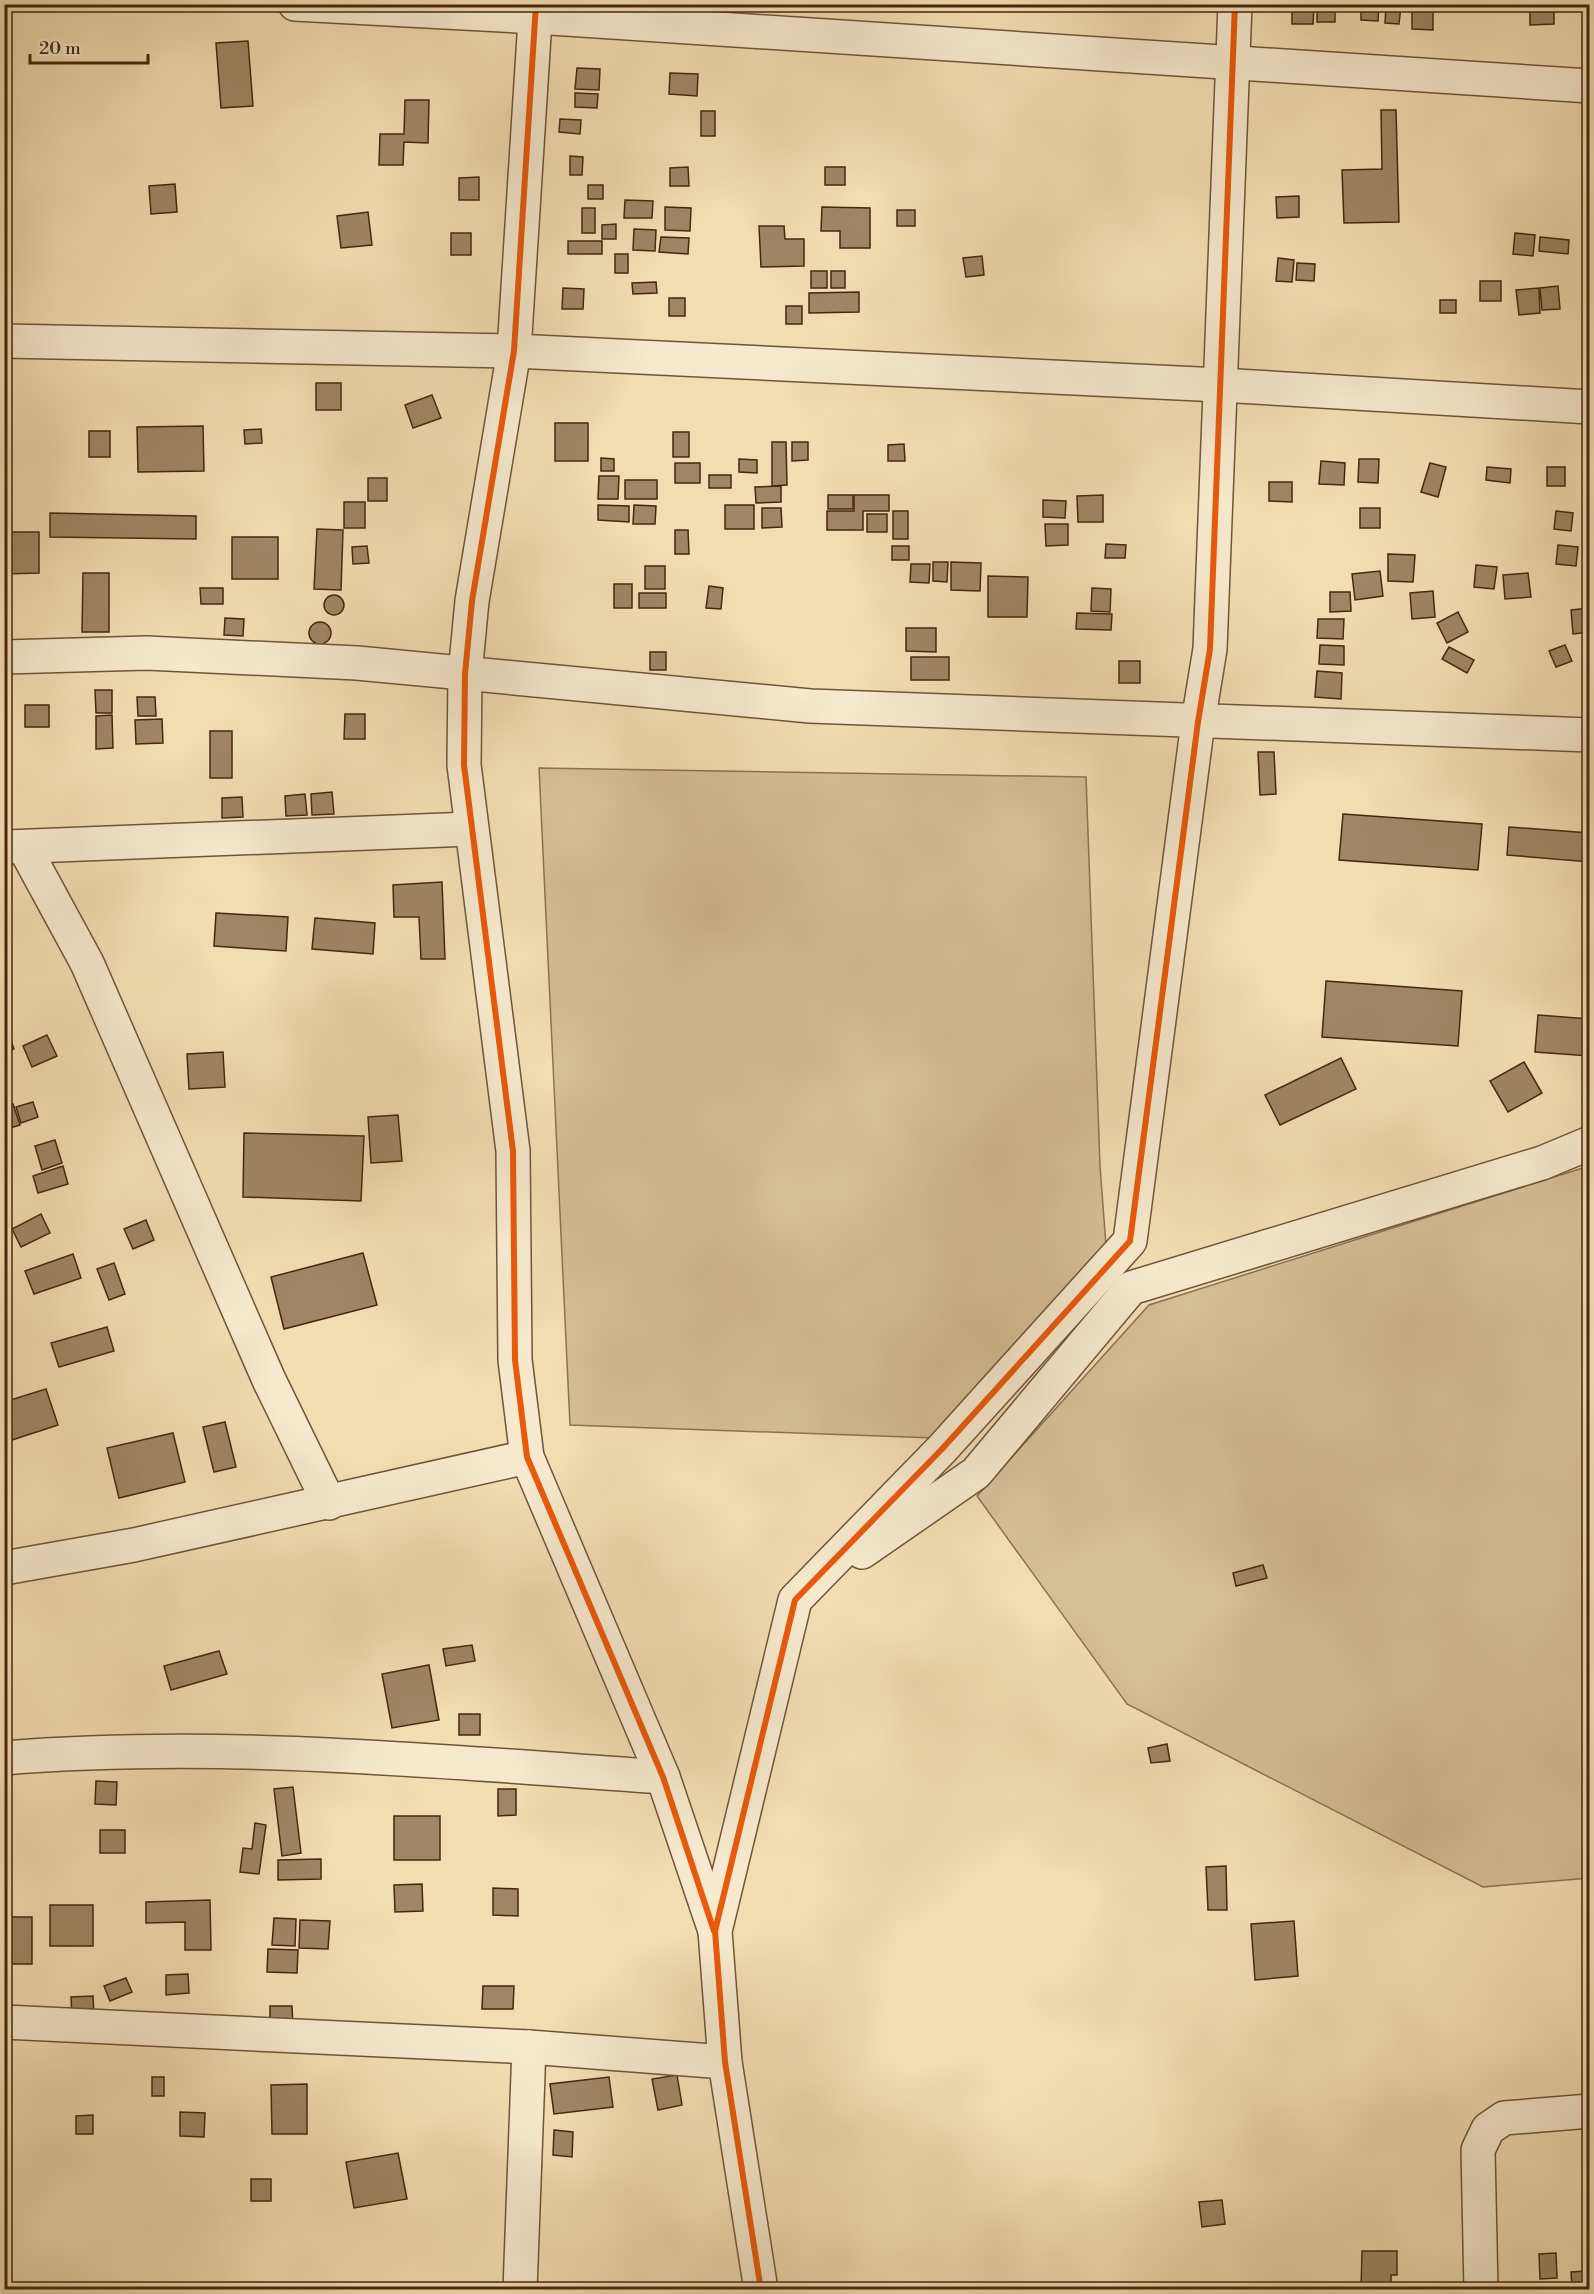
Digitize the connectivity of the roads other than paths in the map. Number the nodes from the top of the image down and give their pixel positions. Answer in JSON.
{"nodes":[{"id":1,"x":295,"y":4,"type":"edge"},
{"id":2,"x":1235,"y":4,"type":"edge"},
{"id":3,"x":536,"y":11,"type":"edge"},
{"id":4,"x":1233,"y":62,"type":"junction"},
{"id":5,"x":1590,"y":86,"type":"edge"},
{"id":6,"x":4,"y":341,"type":"edge"},
{"id":7,"x":514,"y":351,"type":"junction"},
{"id":8,"x":1220,"y":385,"type":"junction"},
{"id":9,"x":1590,"y":407,"type":"edge"},
{"id":10,"x":4,"y":657,"type":"edge"},
{"id":11,"x":465,"y":674,"type":"junction"},
{"id":12,"x":1198,"y":722,"type":"junction"},
{"id":13,"x":1590,"y":735,"type":"edge"},
{"id":14,"x":471,"y":829,"type":"junction"},
{"id":15,"x":14,"y":847,"type":"edge"},
{"id":16,"x":1590,"y":1143,"type":"edge"},
{"id":17,"x":527,"y":1457,"type":"junction"},
{"id":18,"x":329,"y":1503,"type":"junction"},
{"id":19,"x":4,"y":1568,"type":"edge"},
{"id":20,"x":795,"y":1600,"type":"junction"},
{"id":21,"x":4,"y":1758,"type":"edge"},
{"id":22,"x":663,"y":1777,"type":"junction"},
{"id":23,"x":714,"y":1931,"type":"junction"},
{"id":24,"x":4,"y":2022,"type":"edge"},
{"id":25,"x":529,"y":2046,"type":"junction"},
{"id":26,"x":725,"y":2062,"type":"junction"},
{"id":27,"x":1590,"y":2110,"type":"edge"},
{"id":28,"x":520,"y":2289,"type":"edge"},
{"id":29,"x":761,"y":2289,"type":"edge"},
{"id":30,"x":1481,"y":2289,"type":"edge"}],
"edges":[{"from":1,"to":3,"type":"street"},
{"from":2,"to":4,"type":"street"},
{"from":3,"to":4,"type":"street"},
{"from":3,"to":7,"type":"street"},
{"from":4,"to":5,"type":"street"},
{"from":4,"to":8,"type":"street"},
{"from":6,"to":7,"type":"street"},
{"from":7,"to":8,"type":"street"},
{"from":7,"to":11,"type":"street"},
{"from":8,"to":9,"type":"street"},
{"from":8,"to":12,"type":"street"},
{"from":10,"to":11,"type":"street"},
{"from":11,"to":12,"type":"street"},
{"from":11,"to":14,"type":"street"},
{"from":12,"to":13,"type":"street"},
{"from":12,"to":20,"type":"street"},
{"from":14,"to":15,"type":"street"},
{"from":14,"to":17,"type":"street"},
{"from":15,"to":18,"type":"street"},
{"from":16,"to":20,"type":"street"},
{"from":17,"to":18,"type":"street"},
{"from":17,"to":22,"type":"street"},
{"from":18,"to":19,"type":"street"},
{"from":20,"to":23,"type":"street"},
{"from":21,"to":22,"type":"street"},
{"from":22,"to":23,"type":"street"},
{"from":23,"to":26,"type":"street"},
{"from":24,"to":25,"type":"street"},
{"from":25,"to":26,"type":"street"},
{"from":25,"to":28,"type":"street"},
{"from":26,"to":29,"type":"street"},
{"from":27,"to":30,"type":"street"}]}
